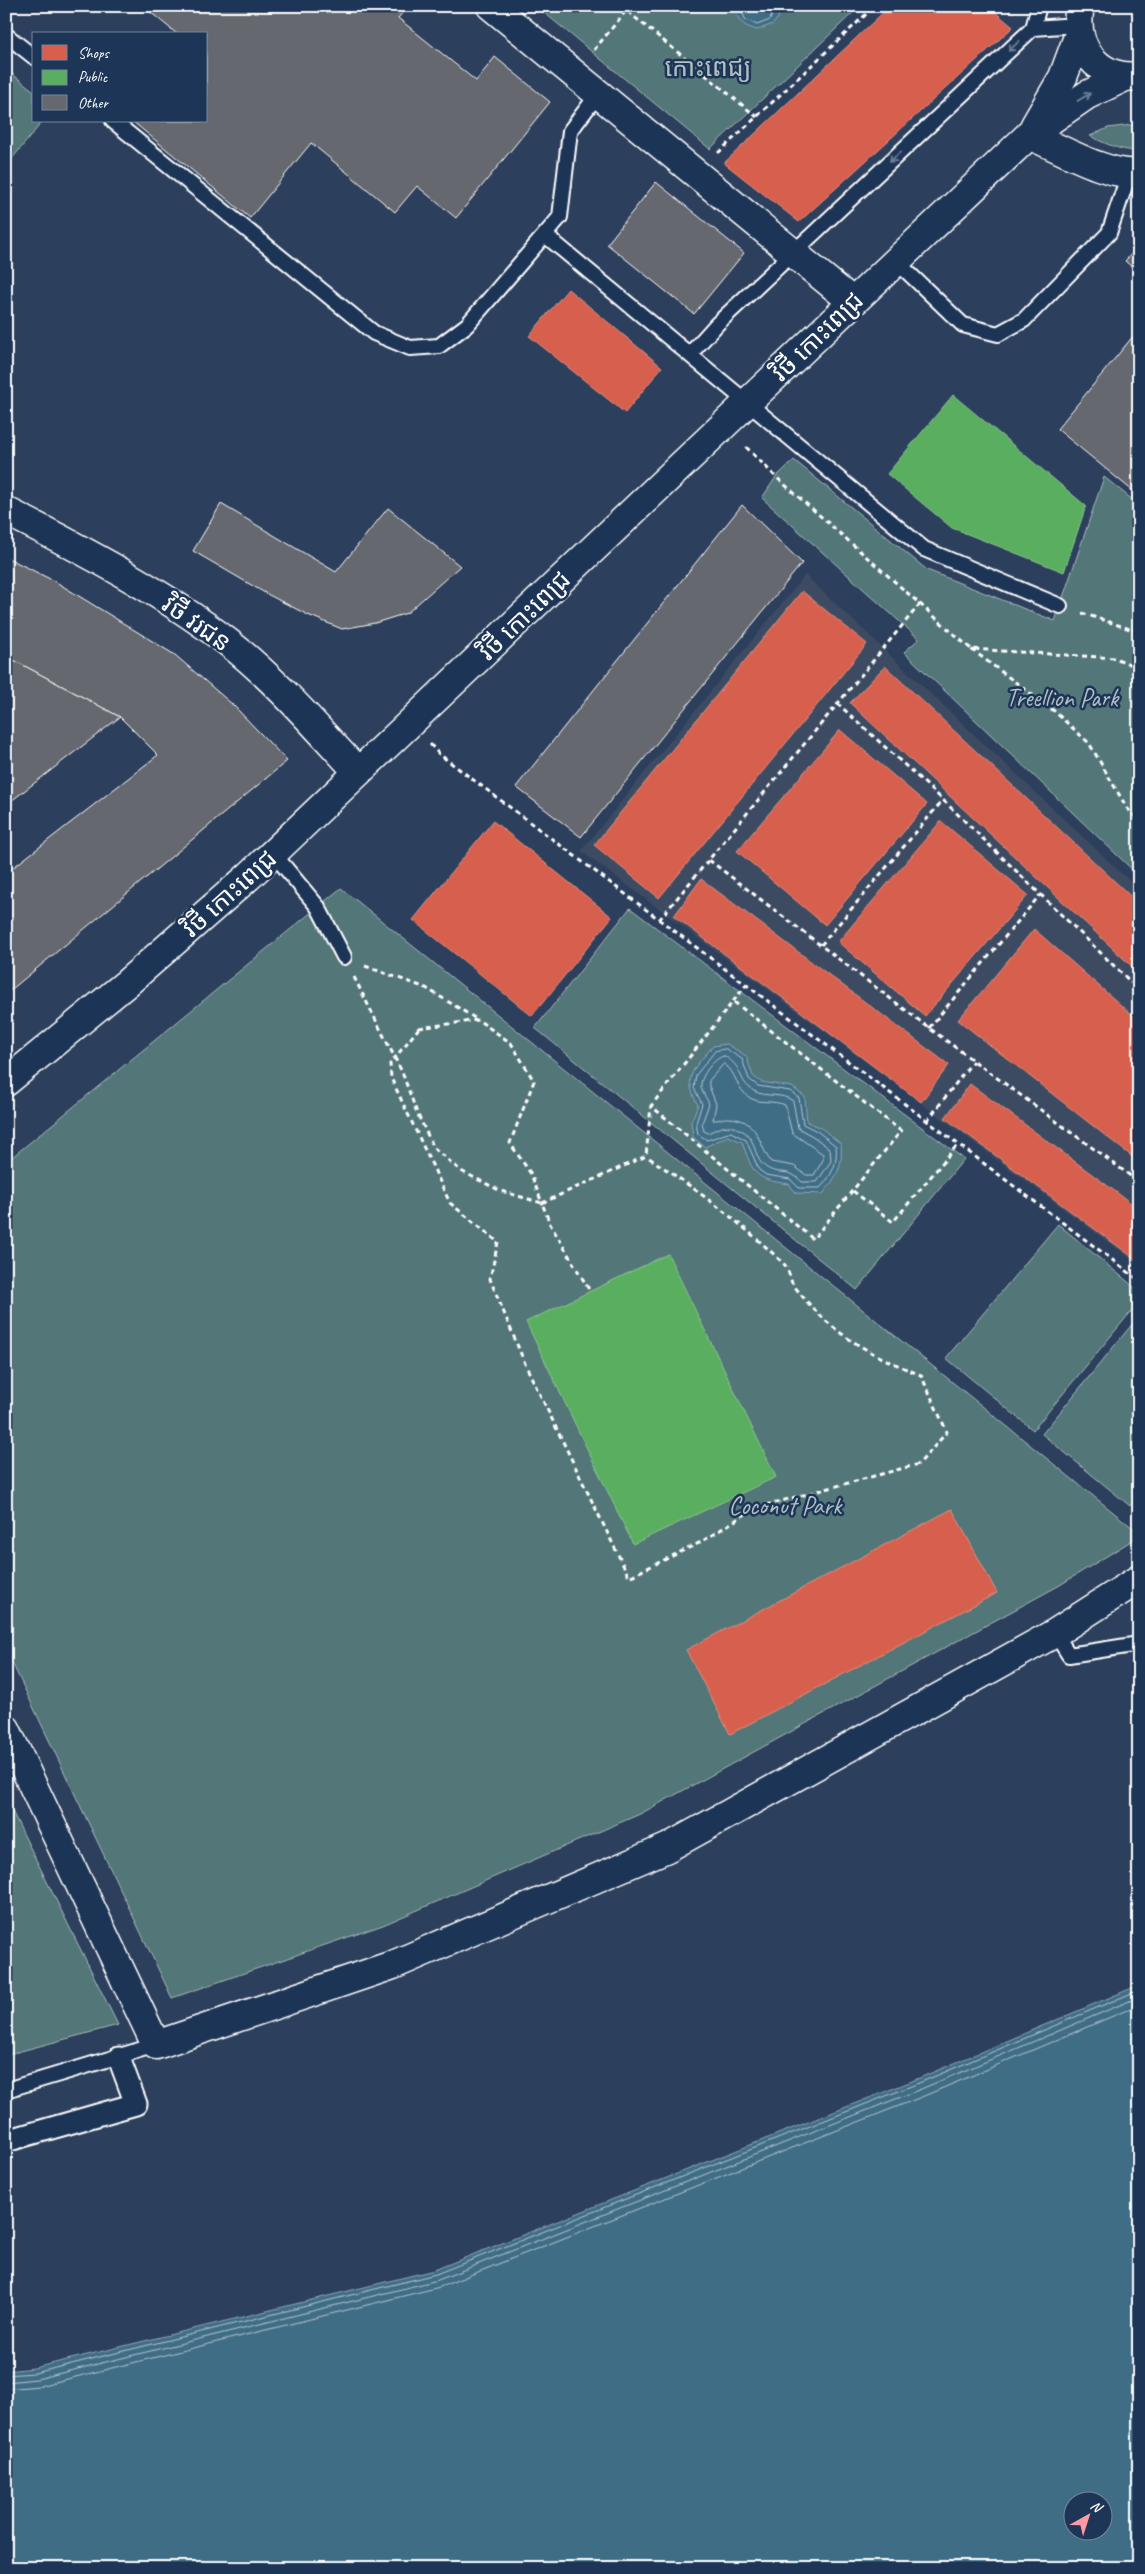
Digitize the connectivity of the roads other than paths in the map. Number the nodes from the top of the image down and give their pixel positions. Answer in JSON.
{"nodes":[{"id":1,"x":491,"y":6,"type":"edge"},
{"id":2,"x":1038,"y":8,"type":"edge"},
{"id":3,"x":1077,"y":18,"type":"edge"},
{"id":4,"x":1033,"y":28,"type":"junction"},
{"id":5,"x":6,"y":35,"type":"edge"},
{"id":6,"x":32,"y":55,"type":"edge"},
{"id":7,"x":1134,"y":78,"type":"edge"},
{"id":8,"x":598,"y":94,"type":"junction"},
{"id":9,"x":114,"y":122,"type":"edge"},
{"id":10,"x":1029,"y":135,"type":"junction"},
{"id":11,"x":1134,"y":173,"type":"edge"},
{"id":12,"x":545,"y":235,"type":"junction"},
{"id":13,"x":793,"y":252,"type":"junction"},
{"id":14,"x":896,"y":261,"type":"junction"},
{"id":15,"x":853,"y":302,"type":"junction"},
{"id":16,"x":690,"y":354,"type":"junction"},
{"id":17,"x":748,"y":403,"type":"junction"},
{"id":18,"x":6,"y":511,"type":"edge"},
{"id":19,"x":1060,"y":606,"type":"road end"},
{"id":20,"x":358,"y":772,"type":"junction"},
{"id":21,"x":273,"y":853,"type":"junction"},
{"id":22,"x":344,"y":957,"type":"road end"},
{"id":23,"x":6,"y":1082,"type":"edge"},
{"id":24,"x":1139,"y":1579,"type":"edge"},
{"id":25,"x":1055,"y":1633,"type":"junction"},
{"id":26,"x":1139,"y":1644,"type":"edge"},
{"id":27,"x":6,"y":1729,"type":"edge"},
{"id":28,"x":156,"y":2046,"type":"junction"},
{"id":29,"x":120,"y":2058,"type":"junction"},
{"id":30,"x":6,"y":2090,"type":"edge"},
{"id":31,"x":6,"y":2141,"type":"edge"}],
"edges":[{"from":1,"to":8,"type":"street"},
{"from":2,"to":4,"type":"lane"},
{"from":3,"to":4,"type":"lane"},
{"from":3,"to":7,"type":"street"},
{"from":3,"to":10,"type":"street","name":"វិថី កោះពេជ្រ"},
{"from":4,"to":13,"type":"lane","one_way":true},
{"from":5,"to":6,"type":"lane"},
{"from":10,"to":7,"type":"street","name":"វិថី កោះពេជ្រ","one_way":true},
{"from":8,"to":12,"type":"lane"},
{"from":8,"to":13,"type":"street"},
{"from":9,"to":12,"type":"lane"},
{"from":10,"to":11,"type":"street"},
{"from":10,"to":14,"type":"street","name":"វិថី កោះពេជ្រ"},
{"from":11,"to":14,"type":"lane"},
{"from":12,"to":16,"type":"lane"},
{"from":13,"to":15,"type":"street"},
{"from":13,"to":16,"type":"lane"},
{"from":14,"to":15,"type":"street","name":"វិថី កោះពេជ្រ"},
{"from":15,"to":17,"type":"street","name":"វិថី កោះពេជ្រ"},
{"from":16,"to":17,"type":"lane"},
{"from":17,"to":19,"type":"lane"},
{"from":17,"to":20,"type":"street","name":"វិថី កោះពេជ្រ"},
{"from":18,"to":20,"type":"street","name":"វិថី វរជន"},
{"from":20,"to":21,"type":"street","name":"វិថី កោះពេជ្រ"},
{"from":21,"to":22,"type":"lane"},
{"from":21,"to":23,"type":"street","name":"វិថី កោះពេជ្រ"},
{"from":24,"to":25,"type":"street"},
{"from":25,"to":26,"type":"lane"},
{"from":25,"to":28,"type":"street"},
{"from":27,"to":28,"type":"street"},
{"from":28,"to":29,"type":"lane"},
{"from":29,"to":30,"type":"lane"},
{"from":29,"to":31,"type":"street"}]}
